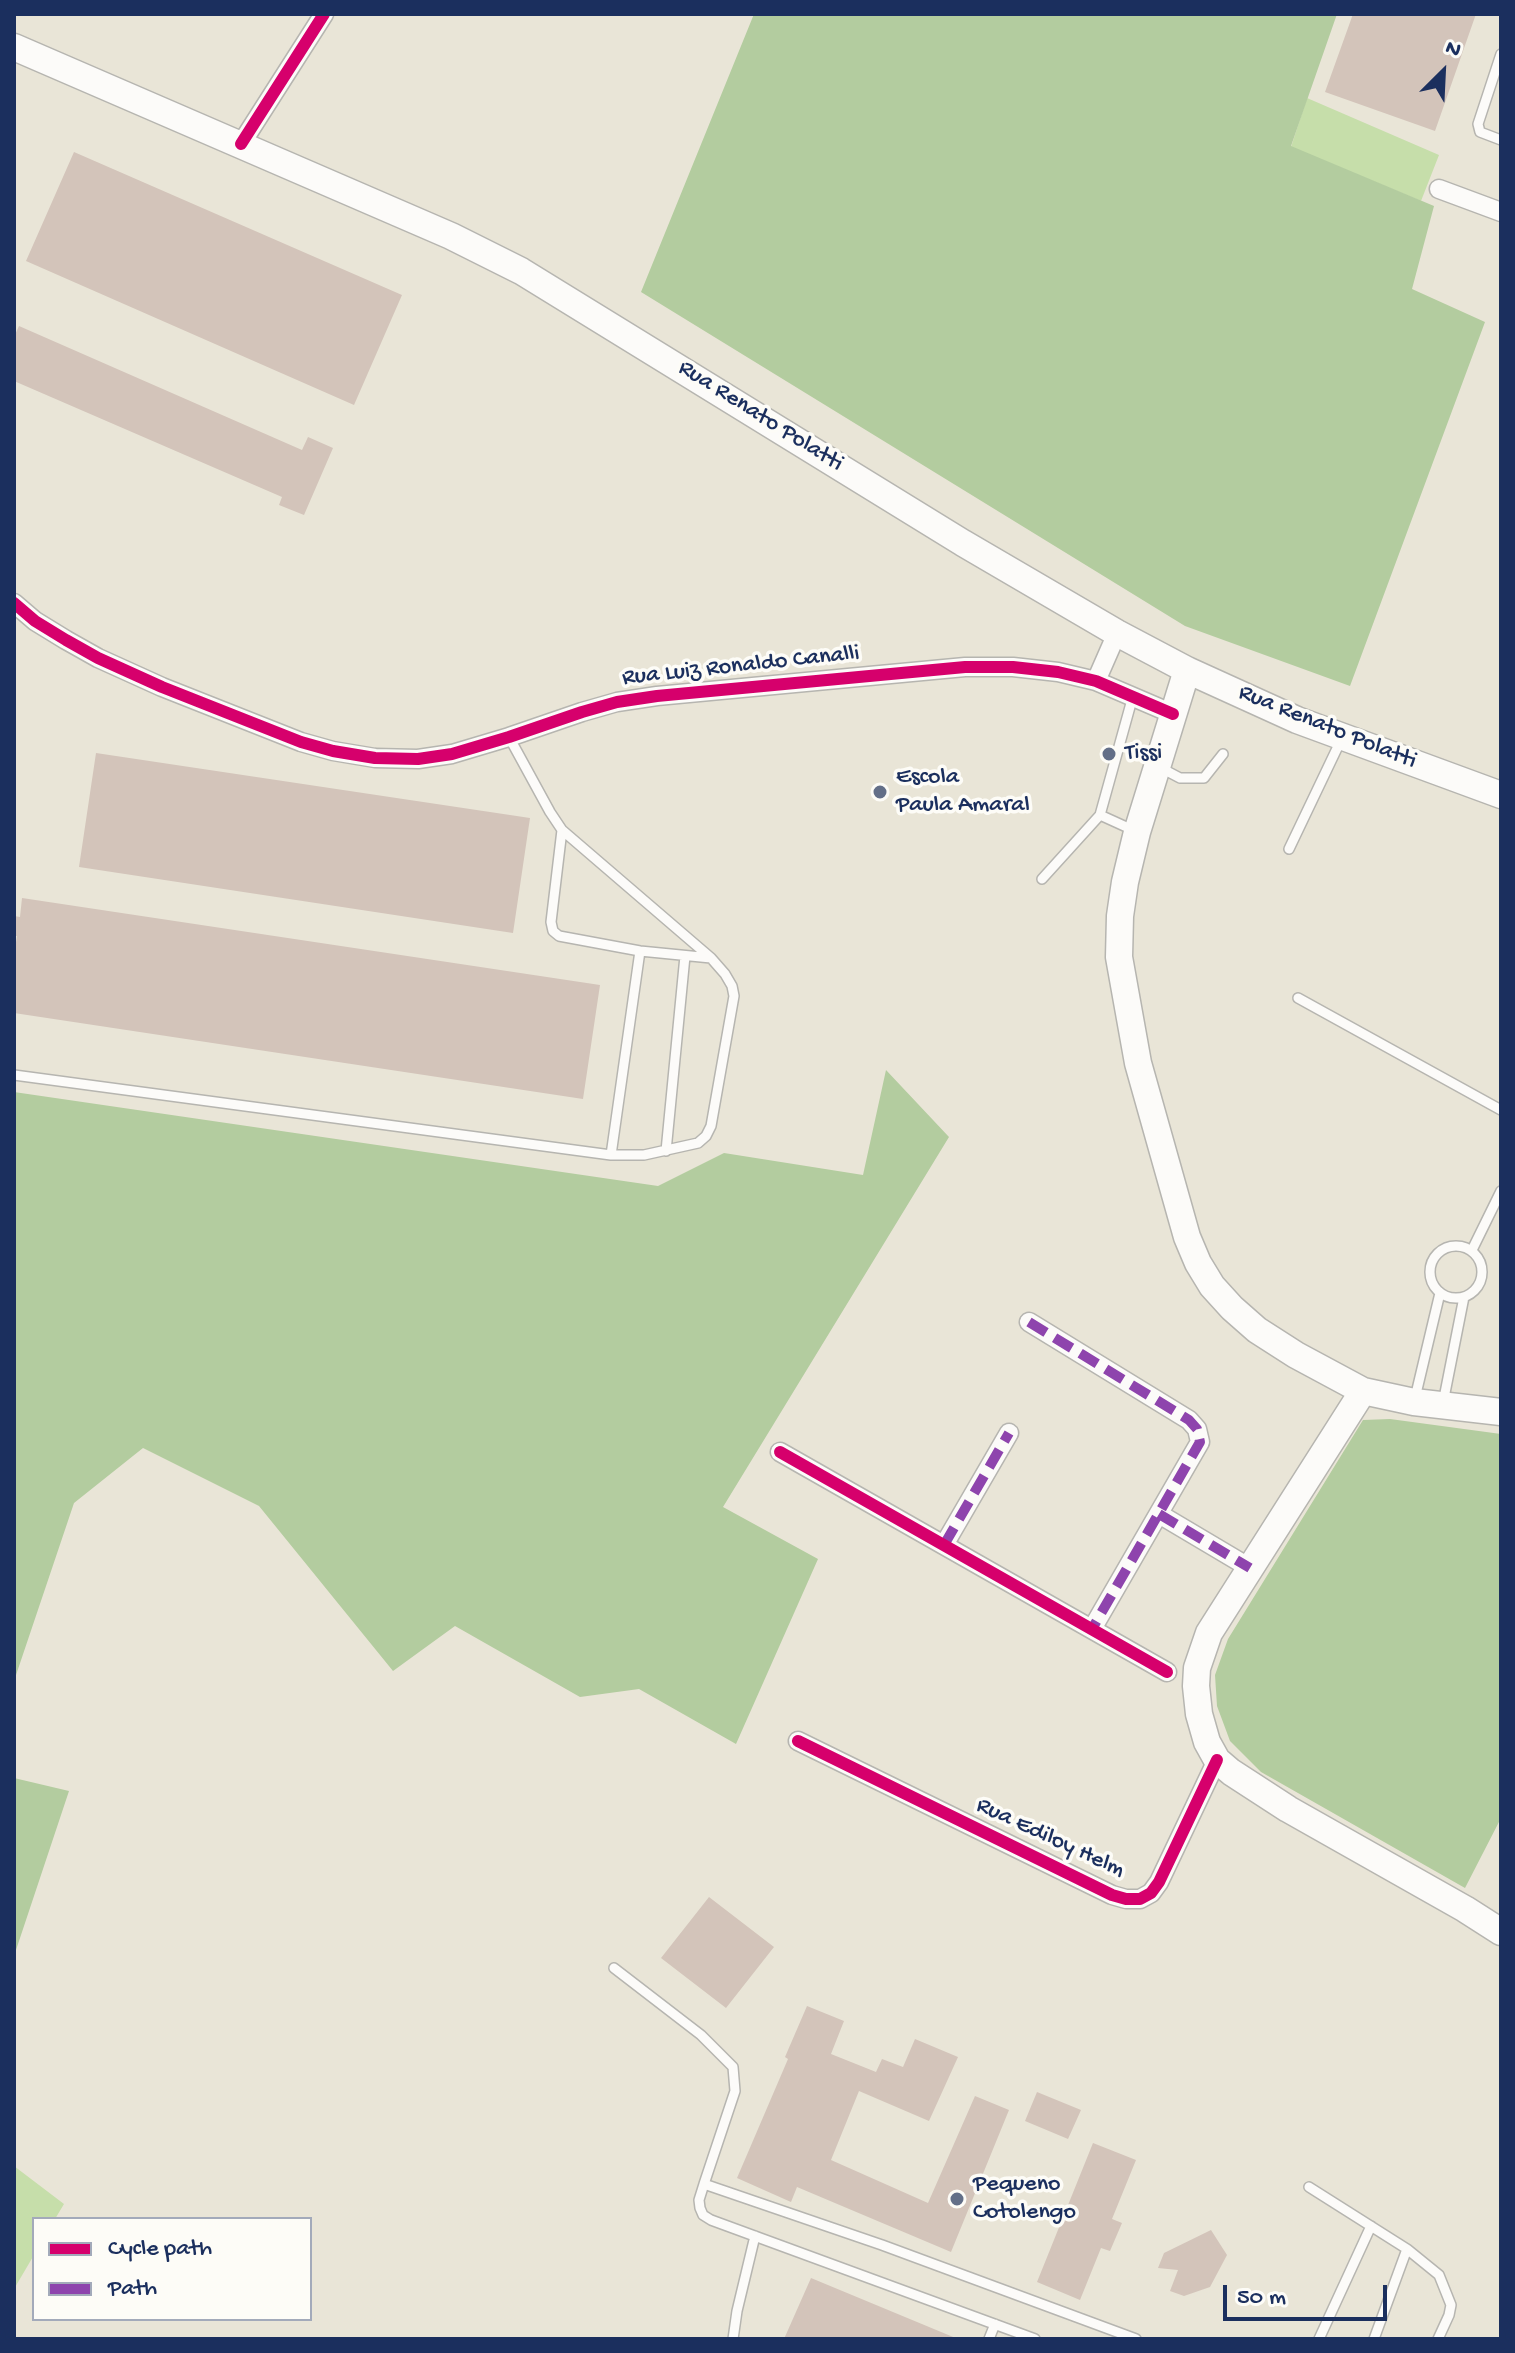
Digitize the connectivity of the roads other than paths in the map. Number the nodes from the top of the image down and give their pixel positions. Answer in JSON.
{"nodes":[{"id":1,"x":324,"y":14,"type":"edge"},
{"id":2,"x":14,"y":47,"type":"edge"},
{"id":3,"x":1501,"y":54,"type":"edge"},
{"id":4,"x":1501,"y":140,"type":"edge"},
{"id":5,"x":241,"y":144,"type":"junction"},
{"id":6,"x":1439,"y":189,"type":"dead end"},
{"id":7,"x":1501,"y":212,"type":"edge"},
{"id":8,"x":14,"y":603,"type":"edge"},
{"id":9,"x":1117,"y":633,"type":"junction"},
{"id":10,"x":1187,"y":670,"type":"junction"},
{"id":11,"x":1096,"y":681,"type":"junction"},
{"id":12,"x":1133,"y":696,"type":"junction"},
{"id":13,"x":1173,"y":714,"type":"junction"},
{"id":14,"x":509,"y":737,"type":"junction"},
{"id":15,"x":1343,"y":737,"type":"junction"},
{"id":16,"x":1223,"y":754,"type":"dead end"},
{"id":17,"x":1156,"y":766,"type":"junction"},
{"id":18,"x":1501,"y":795,"type":"edge"},
{"id":19,"x":1100,"y":815,"type":"junction"},
{"id":20,"x":562,"y":830,"type":"junction"},
{"id":21,"x":1137,"y":832,"type":"junction"},
{"id":22,"x":1289,"y":849,"type":"dead end"},
{"id":23,"x":1042,"y":879,"type":"dead end"},
{"id":24,"x":640,"y":951,"type":"junction"},
{"id":25,"x":685,"y":956,"type":"junction"},
{"id":26,"x":711,"y":958,"type":"junction"},
{"id":27,"x":1298,"y":998,"type":"dead end"},
{"id":28,"x":14,"y":1075,"type":"edge"},
{"id":29,"x":1501,"y":1110,"type":"edge"},
{"id":30,"x":666,"y":1151,"type":"junction"},
{"id":31,"x":611,"y":1155,"type":"junction"},
{"id":32,"x":1501,"y":1191,"type":"edge"},
{"id":33,"x":1472,"y":1250,"type":"junction"},
{"id":34,"x":1440,"y":1293,"type":"junction"},
{"id":35,"x":1464,"y":1297,"type":"junction"},
{"id":36,"x":1029,"y":1322,"type":"dead end"},
{"id":37,"x":1363,"y":1391,"type":"junction"},
{"id":38,"x":1414,"y":1402,"type":"junction"},
{"id":39,"x":1442,"y":1406,"type":"junction"},
{"id":40,"x":1501,"y":1412,"type":"edge"},
{"id":41,"x":1009,"y":1433,"type":"dead end"},
{"id":42,"x":780,"y":1452,"type":"dead end"},
{"id":43,"x":1159,"y":1514,"type":"junction"},
{"id":44,"x":944,"y":1545,"type":"junction"},
{"id":45,"x":1250,"y":1568,"type":"junction"},
{"id":46,"x":1092,"y":1629,"type":"junction"},
{"id":47,"x":1167,"y":1672,"type":"dead end"},
{"id":48,"x":798,"y":1741,"type":"dead end"},
{"id":49,"x":1217,"y":1760,"type":"junction"},
{"id":50,"x":1501,"y":1932,"type":"edge"},
{"id":51,"x":614,"y":1968,"type":"dead end"},
{"id":52,"x":704,"y":2184,"type":"junction"},
{"id":53,"x":1309,"y":2187,"type":"dead end"},
{"id":54,"x":1371,"y":2226,"type":"junction"},
{"id":55,"x":755,"y":2236,"type":"junction"},
{"id":56,"x":1407,"y":2249,"type":"junction"},
{"id":57,"x":995,"y":2324,"type":"junction"},
{"id":58,"x":733,"y":2339,"type":"edge"},
{"id":59,"x":989,"y":2339,"type":"edge"},
{"id":60,"x":1035,"y":2339,"type":"edge"},
{"id":61,"x":1136,"y":2339,"type":"edge"},
{"id":62,"x":1319,"y":2339,"type":"edge"},
{"id":63,"x":1374,"y":2339,"type":"edge"},
{"id":64,"x":1438,"y":2339,"type":"edge"}],
"edges":[{"from":1,"to":5,"type":"street"},
{"from":2,"to":5,"type":"main road","name":"Rua Renato Polatti"},
{"from":3,"to":4,"type":"lane"},
{"from":5,"to":9,"type":"main road","name":"Rua Renato Polatti"},
{"from":6,"to":7,"type":"street"},
{"from":8,"to":14,"type":"street","name":"Rua Luiz Ronaldo Canalli"},
{"from":9,"to":10,"type":"main road","name":"Rua Renato Polatti"},
{"from":9,"to":11,"type":"street"},
{"from":10,"to":13,"type":"main road"},
{"from":10,"to":15,"type":"main road","name":"Rua Renato Polatti"},
{"from":11,"to":12,"type":"street","name":"Rua Luiz Ronaldo Canalli"},
{"from":11,"to":14,"type":"street","name":"Rua Luiz Ronaldo Canalli"},
{"from":12,"to":13,"type":"street","name":"Rua Luiz Ronaldo Canalli"},
{"from":12,"to":19,"type":"lane"},
{"from":13,"to":17,"type":"main road"},
{"from":14,"to":20,"type":"lane"},
{"from":15,"to":18,"type":"main road","name":"Rua Renato Polatti"},
{"from":15,"to":22,"type":"lane"},
{"from":16,"to":17,"type":"lane"},
{"from":17,"to":21,"type":"main road"},
{"from":19,"to":21,"type":"lane"},
{"from":19,"to":23,"type":"lane"},
{"from":20,"to":24,"type":"lane"},
{"from":20,"to":26,"type":"lane"},
{"from":21,"to":37,"type":"main road"},
{"from":24,"to":25,"type":"lane"},
{"from":24,"to":31,"type":"lane"},
{"from":25,"to":26,"type":"lane"},
{"from":25,"to":30,"type":"lane"},
{"from":26,"to":30,"type":"lane"},
{"from":27,"to":29,"type":"lane"},
{"from":28,"to":31,"type":"lane"},
{"from":30,"to":31,"type":"lane"},
{"from":32,"to":33,"type":"lane"},
{"from":33,"to":34,"type":"lane"},
{"from":33,"to":35,"type":"lane"},
{"from":34,"to":35,"type":"lane"},
{"from":34,"to":38,"type":"lane"},
{"from":35,"to":39,"type":"lane"},
{"from":36,"to":43,"type":"street"},
{"from":37,"to":38,"type":"main road"},
{"from":37,"to":45,"type":"main road"},
{"from":38,"to":39,"type":"main road"},
{"from":39,"to":40,"type":"main road"},
{"from":41,"to":44,"type":"street"},
{"from":42,"to":44,"type":"street"},
{"from":43,"to":45,"type":"street"},
{"from":43,"to":46,"type":"street"},
{"from":44,"to":46,"type":"street"},
{"from":45,"to":49,"type":"main road"},
{"from":46,"to":47,"type":"street"},
{"from":48,"to":49,"type":"street","name":"Rua Ediloy Helm"},
{"from":49,"to":50,"type":"main road"},
{"from":51,"to":52,"type":"lane"},
{"from":52,"to":55,"type":"lane"},
{"from":52,"to":61,"type":"lane"},
{"from":53,"to":54,"type":"lane"},
{"from":54,"to":56,"type":"lane"},
{"from":54,"to":62,"type":"lane"},
{"from":55,"to":57,"type":"lane"},
{"from":55,"to":58,"type":"lane"},
{"from":56,"to":63,"type":"lane"},
{"from":56,"to":64,"type":"lane"},
{"from":57,"to":59,"type":"lane"},
{"from":57,"to":60,"type":"lane"}]}
